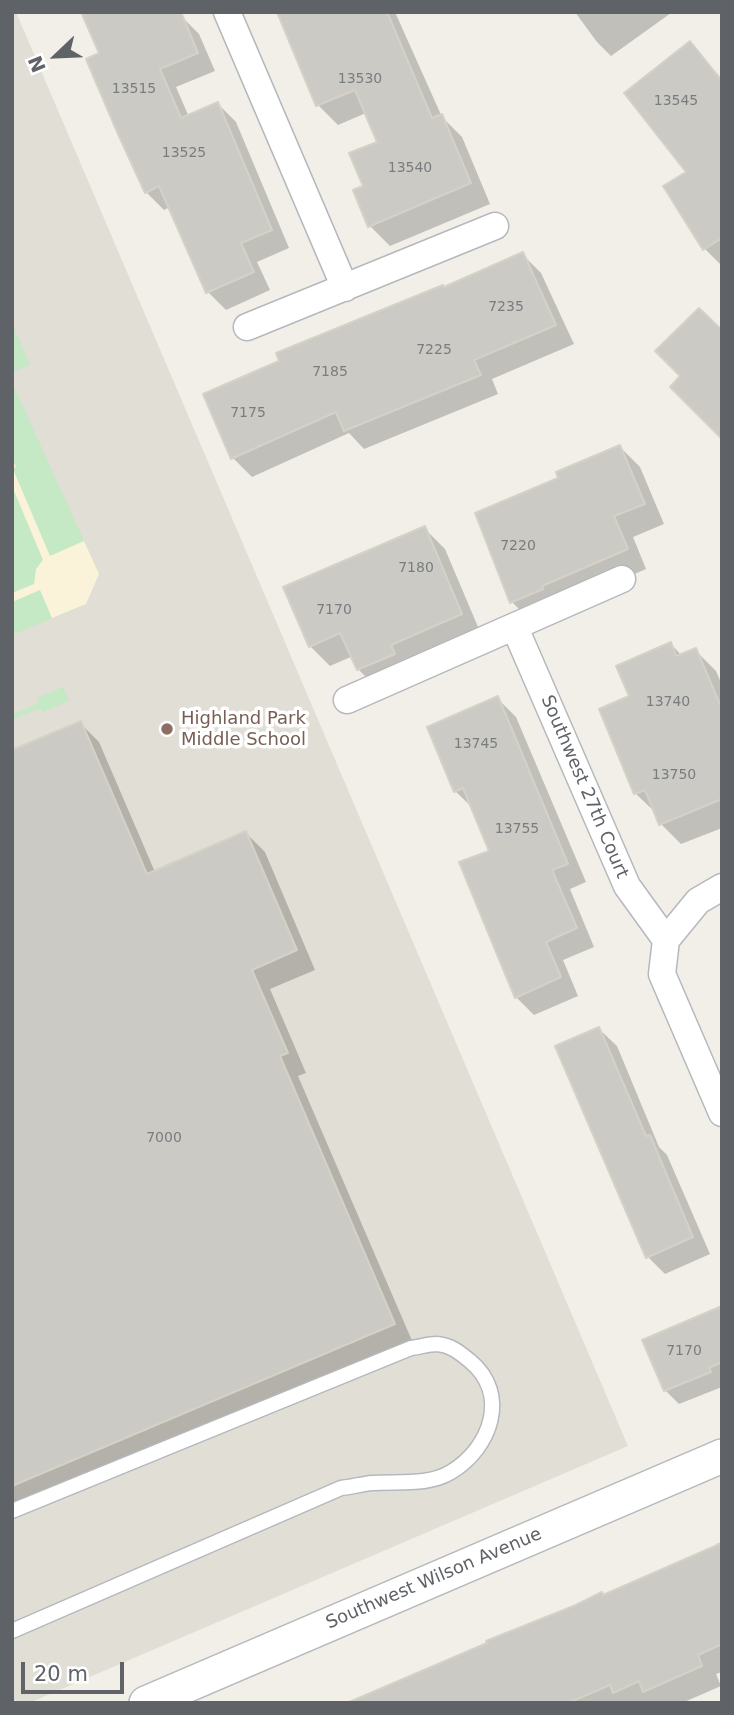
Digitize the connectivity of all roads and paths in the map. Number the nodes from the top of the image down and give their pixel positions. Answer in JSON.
{"nodes":[{"id":1,"x":227,"y":12,"type":"edge"},
{"id":2,"x":495,"y":226,"type":"dead end"},
{"id":3,"x":345,"y":288,"type":"junction"},
{"id":4,"x":247,"y":327,"type":"dead end"},
{"id":5,"x":622,"y":579,"type":"dead end"},
{"id":6,"x":515,"y":628,"type":"junction"},
{"id":7,"x":347,"y":700,"type":"dead end"},
{"id":8,"x":722,"y":887,"type":"edge"},
{"id":9,"x":666,"y":940,"type":"junction"},
{"id":10,"x":722,"y":1113,"type":"edge"},
{"id":11,"x":722,"y":1456,"type":"edge"},
{"id":12,"x":12,"y":1511,"type":"edge"},
{"id":13,"x":12,"y":1631,"type":"edge"},
{"id":14,"x":146,"y":1703,"type":"edge"}],
"edges":[{"from":1,"to":3,"type":"street"},
{"from":2,"to":3,"type":"street"},
{"from":3,"to":4,"type":"street"},
{"from":5,"to":6,"type":"street"},
{"from":6,"to":7,"type":"street"},
{"from":6,"to":9,"type":"street","name":"Southwest 27th Court"},
{"from":8,"to":9,"type":"street"},
{"from":9,"to":10,"type":"street"},
{"from":11,"to":14,"type":"street","name":"Southwest Wilson Avenue"},
{"from":12,"to":13,"type":"lane"}]}
